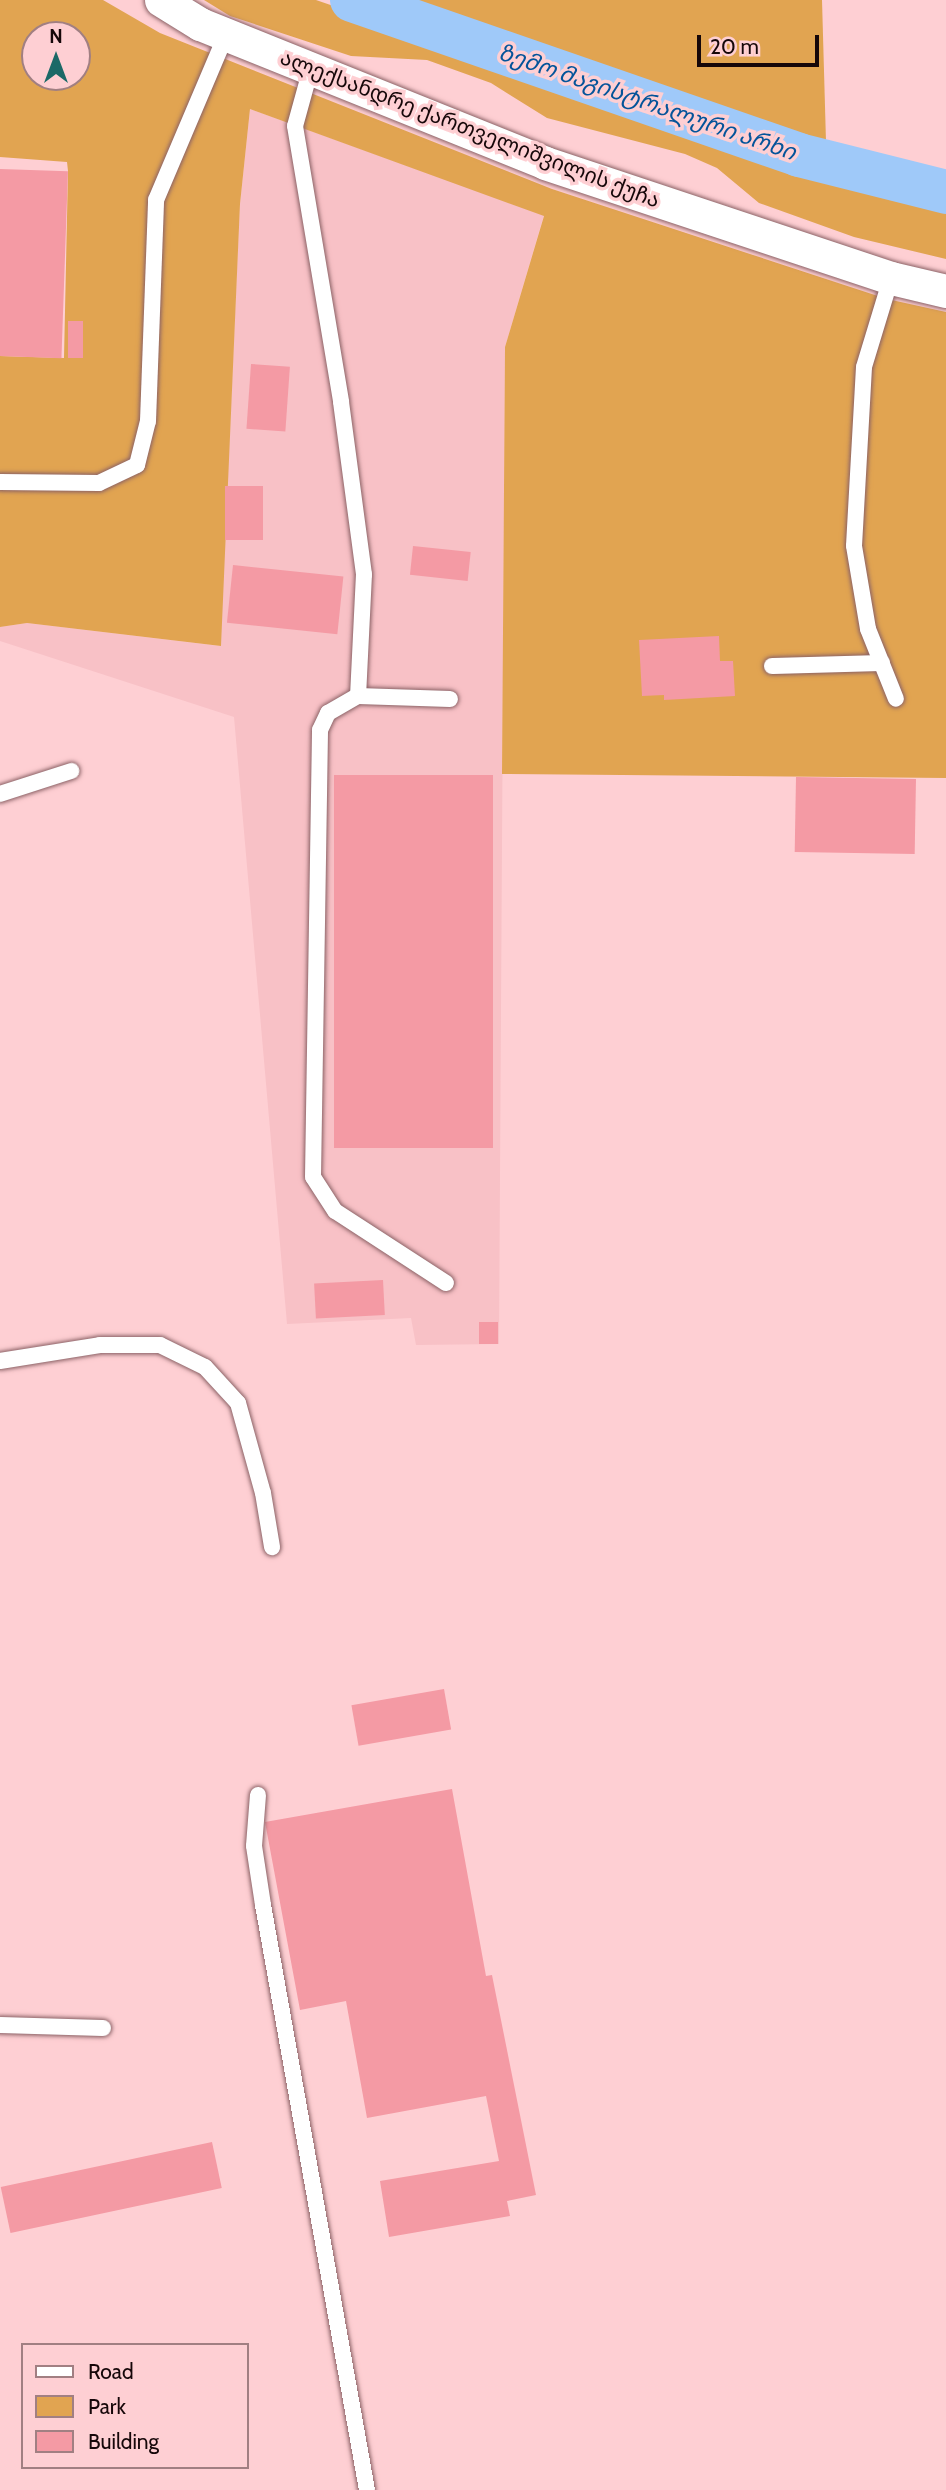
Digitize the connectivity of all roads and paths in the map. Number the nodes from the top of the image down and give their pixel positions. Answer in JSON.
{"nodes":[{"id":1,"x":160,"y":0,"type":"edge"},
{"id":2,"x":226,"y":35,"type":"junction"},
{"id":3,"x":312,"y":68,"type":"junction"},
{"id":4,"x":891,"y":278,"type":"junction"},
{"id":5,"x":946,"y":291,"type":"edge"},
{"id":6,"x":0,"y":482,"type":"edge"},
{"id":7,"x":882,"y":663,"type":"junction"},
{"id":8,"x":772,"y":666,"type":"dead end"},
{"id":9,"x":358,"y":696,"type":"junction"},
{"id":10,"x":450,"y":699,"type":"dead end"},
{"id":11,"x":896,"y":699,"type":"dead end"},
{"id":12,"x":71,"y":771,"type":"dead end"},
{"id":13,"x":0,"y":794,"type":"edge"},
{"id":14,"x":446,"y":1283,"type":"dead end"},
{"id":15,"x":0,"y":1361,"type":"edge"},
{"id":16,"x":272,"y":1547,"type":"dead end"},
{"id":17,"x":258,"y":1795,"type":"dead end"},
{"id":18,"x":0,"y":2025,"type":"edge"},
{"id":19,"x":103,"y":2028,"type":"dead end"},
{"id":20,"x":367,"y":2490,"type":"edge"}],
"edges":[{"from":1,"to":2,"type":"street","name":"ალექსანდრე ქართველიშვილის ქუჩა"},
{"from":2,"to":3,"type":"street","name":"ალექსანდრე ქართველიშვილის ქუჩა"},
{"from":2,"to":6,"type":"lane"},
{"from":3,"to":4,"type":"street","name":"ალექსანდრე ქართველიშვილის ქუჩა"},
{"from":3,"to":9,"type":"lane"},
{"from":4,"to":5,"type":"street","name":"ალექსანდრე ქართველიშვილის ქუჩა"},
{"from":4,"to":7,"type":"lane"},
{"from":7,"to":8,"type":"lane"},
{"from":7,"to":11,"type":"lane"},
{"from":9,"to":10,"type":"lane"},
{"from":9,"to":14,"type":"lane"},
{"from":12,"to":13,"type":"lane"},
{"from":15,"to":16,"type":"lane"},
{"from":17,"to":20,"type":"lane"},
{"from":18,"to":19,"type":"lane"}]}
